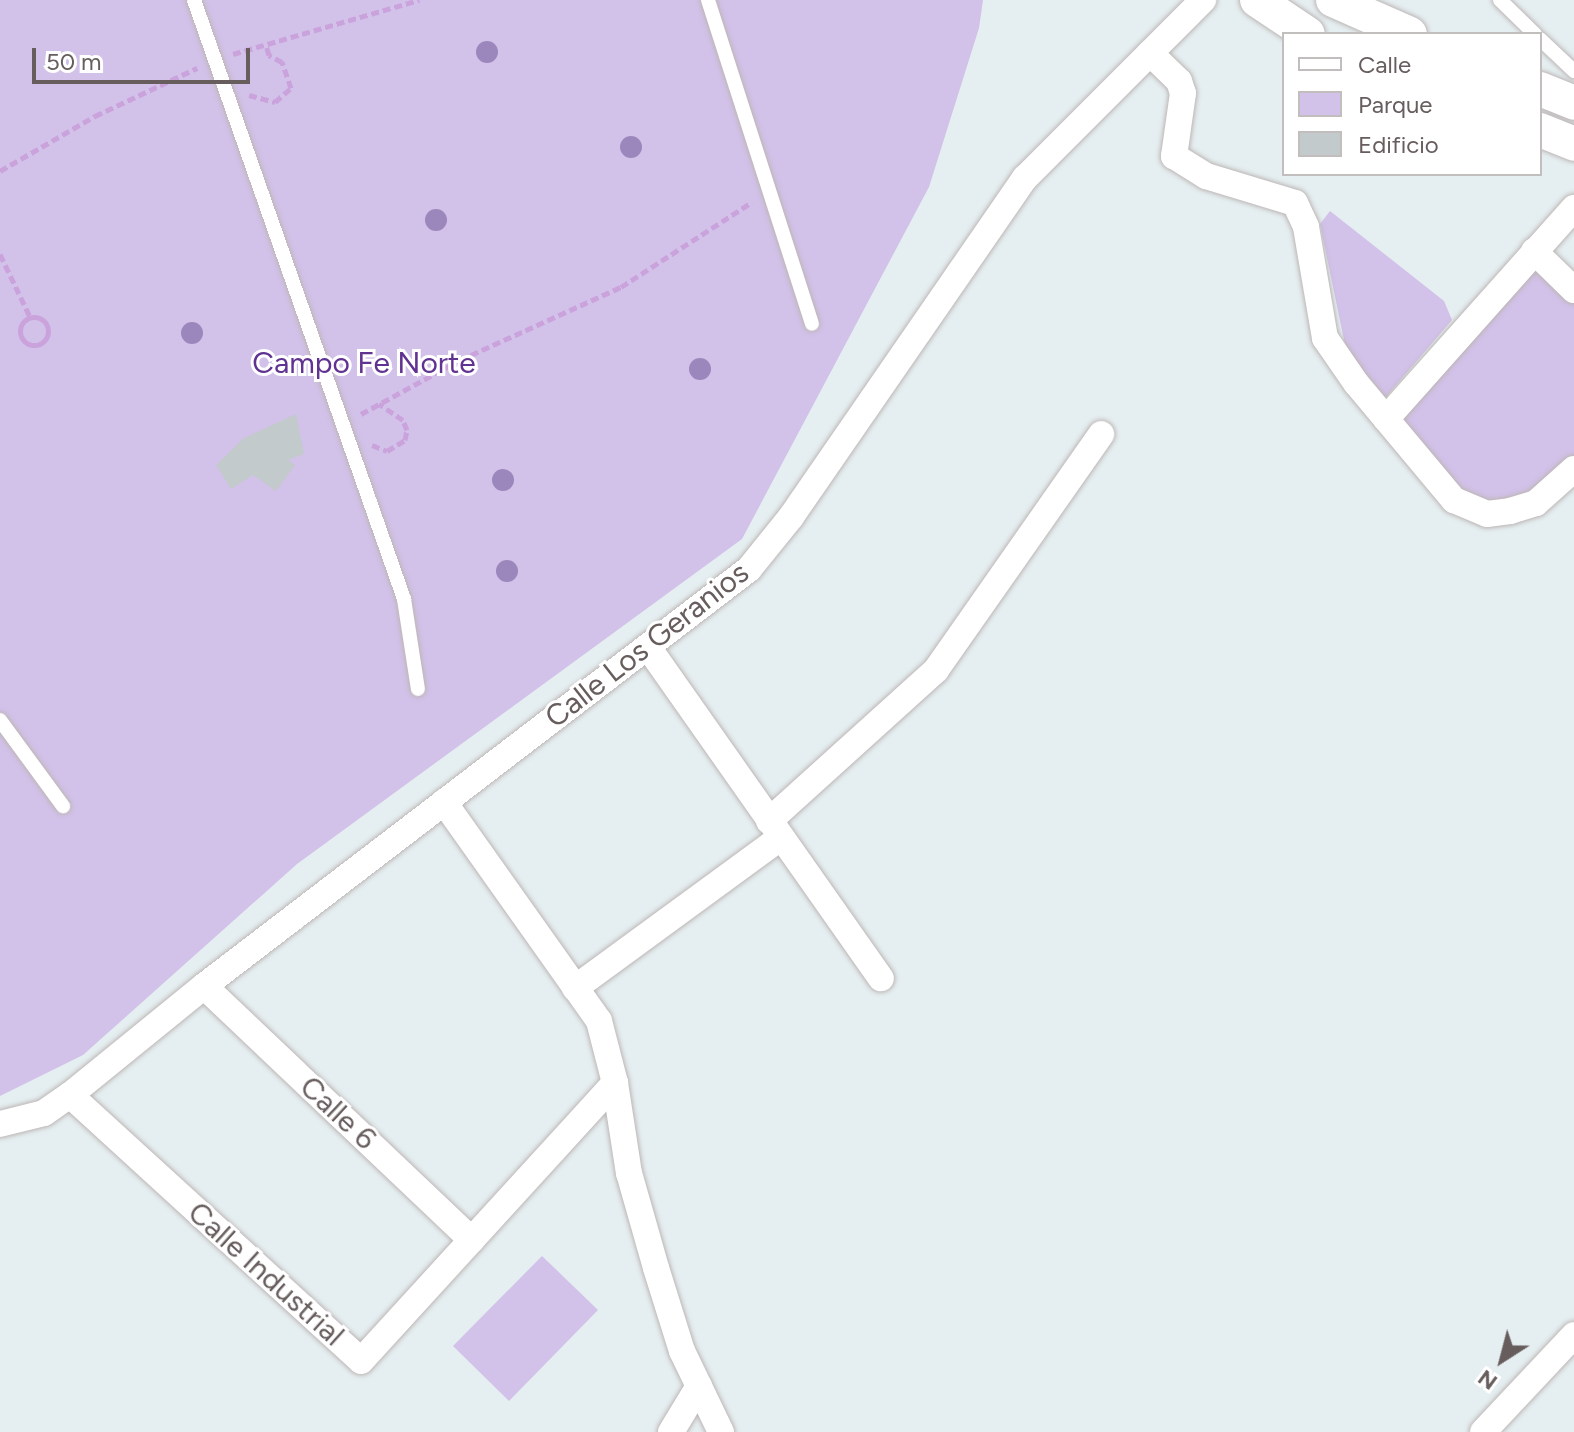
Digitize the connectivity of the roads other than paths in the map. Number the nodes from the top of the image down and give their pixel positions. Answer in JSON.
{"nodes":[{"id":1,"x":194,"y":0,"type":"edge"},
{"id":2,"x":708,"y":0,"type":"edge"},
{"id":3,"x":1203,"y":0,"type":"edge"},
{"id":4,"x":1257,"y":0,"type":"edge"},
{"id":5,"x":1333,"y":0,"type":"edge"},
{"id":6,"x":1500,"y":0,"type":"edge"},
{"id":7,"x":1305,"y":32,"type":"edge"},
{"id":8,"x":1405,"y":32,"type":"edge"},
{"id":9,"x":1533,"y":32,"type":"edge"},
{"id":10,"x":1542,"y":41,"type":"edge"},
{"id":11,"x":1150,"y":53,"type":"junction"},
{"id":12,"x":1574,"y":71,"type":"edge"},
{"id":13,"x":1542,"y":90,"type":"edge"},
{"id":14,"x":1574,"y":103,"type":"edge"},
{"id":15,"x":1542,"y":131,"type":"edge"},
{"id":16,"x":1574,"y":144,"type":"edge"},
{"id":17,"x":1574,"y":208,"type":"edge"},
{"id":18,"x":1534,"y":251,"type":"junction"},
{"id":19,"x":1574,"y":290,"type":"edge"},
{"id":20,"x":812,"y":324,"type":"dead end"},
{"id":21,"x":1386,"y":419,"type":"junction"},
{"id":22,"x":1101,"y":434,"type":"dead end"},
{"id":23,"x":1574,"y":469,"type":"edge"},
{"id":24,"x":648,"y":647,"type":"junction"},
{"id":25,"x":418,"y":689,"type":"dead end"},
{"id":26,"x":0,"y":720,"type":"edge"},
{"id":27,"x":444,"y":802,"type":"junction"},
{"id":28,"x":63,"y":806,"type":"dead end"},
{"id":29,"x":775,"y":829,"type":"junction"},
{"id":30,"x":881,"y":978,"type":"dead end"},
{"id":31,"x":204,"y":986,"type":"junction"},
{"id":32,"x":575,"y":988,"type":"junction"},
{"id":33,"x":615,"y":1083,"type":"junction"},
{"id":34,"x":70,"y":1095,"type":"junction"},
{"id":35,"x":0,"y":1124,"type":"edge"},
{"id":36,"x":472,"y":1240,"type":"junction"},
{"id":37,"x":1574,"y":1335,"type":"edge"},
{"id":38,"x":699,"y":1386,"type":"junction"},
{"id":39,"x":671,"y":1432,"type":"edge"},
{"id":40,"x":721,"y":1432,"type":"edge"},
{"id":41,"x":1483,"y":1432,"type":"edge"}],
"edges":[{"from":1,"to":25,"type":"lane"},
{"from":2,"to":20,"type":"lane"},
{"from":3,"to":11,"type":"street","name":"Calle Los Geranios"},
{"from":4,"to":7,"type":"street"},
{"from":5,"to":8,"type":"street"},
{"from":6,"to":9,"type":"lane"},
{"from":10,"to":12,"type":"lane"},
{"from":11,"to":21,"type":"street"},
{"from":11,"to":24,"type":"street","name":"Calle Los Geranios"},
{"from":13,"to":14,"type":"street"},
{"from":15,"to":16,"type":"street"},
{"from":17,"to":18,"type":"street"},
{"from":18,"to":19,"type":"street"},
{"from":18,"to":21,"type":"street"},
{"from":21,"to":23,"type":"street"},
{"from":22,"to":29,"type":"street"},
{"from":24,"to":27,"type":"street","name":"Calle Los Geranios"},
{"from":24,"to":29,"type":"street"},
{"from":26,"to":28,"type":"lane"},
{"from":27,"to":31,"type":"street","name":"Calle Los Geranios"},
{"from":27,"to":32,"type":"street"},
{"from":29,"to":30,"type":"street"},
{"from":29,"to":32,"type":"street"},
{"from":31,"to":34,"type":"street","name":"Calle Los Geranios"},
{"from":31,"to":36,"type":"street","name":"Calle 6"},
{"from":32,"to":33,"type":"street"},
{"from":33,"to":36,"type":"street","name":"Calle Industrial"},
{"from":33,"to":38,"type":"street"},
{"from":34,"to":35,"type":"street","name":"Calle Los Geranios"},
{"from":34,"to":36,"type":"street","name":"Calle Industrial"},
{"from":37,"to":41,"type":"street"},
{"from":38,"to":39,"type":"street"},
{"from":38,"to":40,"type":"street"}]}
